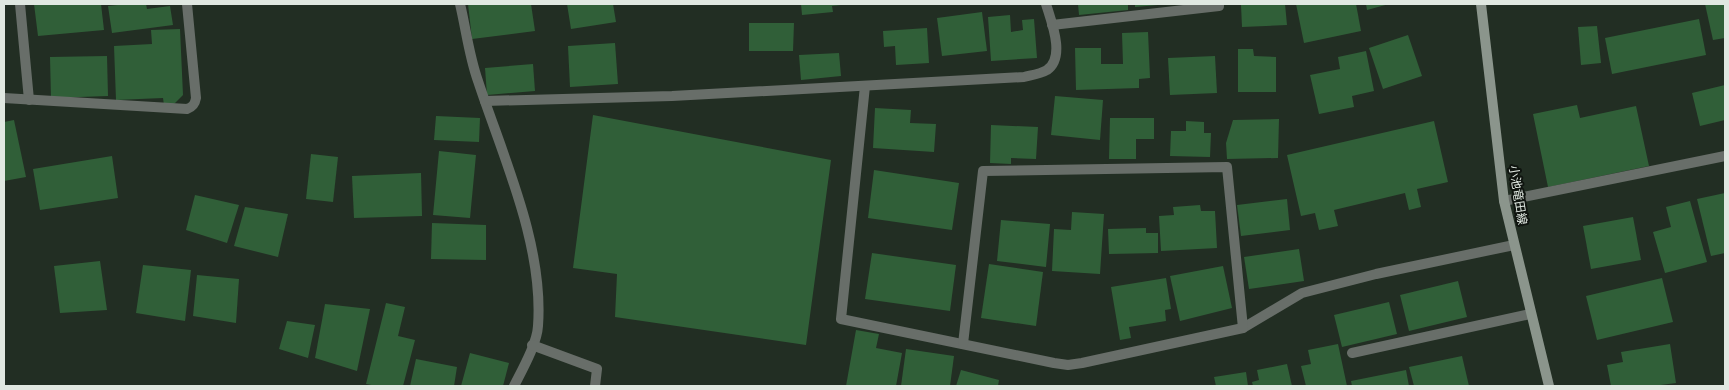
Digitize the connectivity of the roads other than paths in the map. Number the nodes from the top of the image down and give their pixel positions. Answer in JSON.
{"nodes":[{"id":1,"x":20,"y":4,"type":"edge"},
{"id":2,"x":187,"y":4,"type":"edge"},
{"id":3,"x":460,"y":4,"type":"edge"},
{"id":4,"x":1046,"y":4,"type":"edge"},
{"id":5,"x":1219,"y":4,"type":"edge"},
{"id":6,"x":1481,"y":4,"type":"edge"},
{"id":7,"x":1052,"y":25,"type":"junction"},
{"id":8,"x":865,"y":86,"type":"junction"},
{"id":9,"x":4,"y":98,"type":"edge"},
{"id":10,"x":29,"y":100,"type":"junction"},
{"id":11,"x":485,"y":101,"type":"junction"},
{"id":12,"x":1725,"y":156,"type":"edge"},
{"id":13,"x":1504,"y":201,"type":"junction"},
{"id":14,"x":1514,"y":244,"type":"junction"},
{"id":15,"x":1530,"y":314,"type":"junction"},
{"id":16,"x":1243,"y":328,"type":"junction"},
{"id":17,"x":963,"y":344,"type":"junction"},
{"id":18,"x":532,"y":345,"type":"junction"},
{"id":19,"x":1352,"y":353,"type":"dead end"},
{"id":20,"x":514,"y":386,"type":"edge"},
{"id":21,"x":595,"y":386,"type":"edge"},
{"id":22,"x":1549,"y":386,"type":"edge"}],
"edges":[{"from":1,"to":10,"type":"street"},
{"from":2,"to":10,"type":"street"},
{"from":3,"to":11,"type":"street"},
{"from":4,"to":7,"type":"street"},
{"from":5,"to":7,"type":"street"},
{"from":6,"to":13,"type":"main road","name":"小池竜田線"},
{"from":7,"to":8,"type":"street"},
{"from":8,"to":11,"type":"street"},
{"from":8,"to":17,"type":"street"},
{"from":9,"to":10,"type":"street"},
{"from":11,"to":18,"type":"street"},
{"from":12,"to":13,"type":"street"},
{"from":13,"to":14,"type":"main road","name":"小池竜田線"},
{"from":14,"to":15,"type":"main road","name":"小池竜田線"},
{"from":14,"to":16,"type":"street"},
{"from":15,"to":19,"type":"street"},
{"from":15,"to":22,"type":"main road","name":"小池竜田線"},
{"from":16,"to":17,"type":"street"},
{"from":16,"to":17,"type":"street"},
{"from":18,"to":20,"type":"street"},
{"from":18,"to":21,"type":"street"}]}
